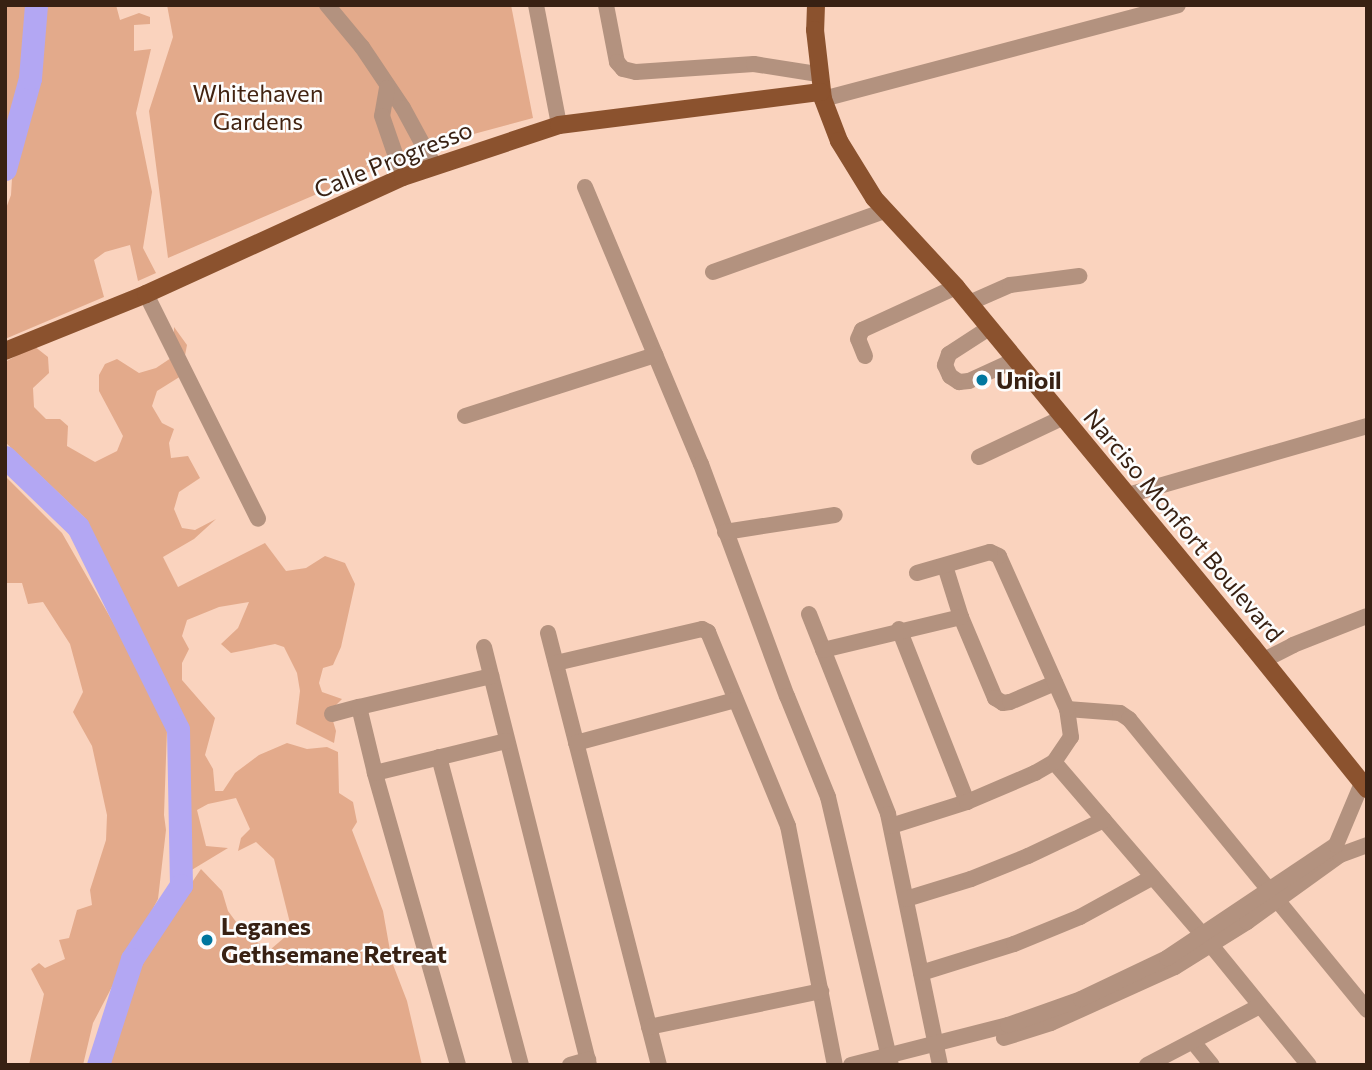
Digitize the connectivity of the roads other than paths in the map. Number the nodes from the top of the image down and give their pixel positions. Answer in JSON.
{"nodes":[{"id":1,"x":327,"y":5,"type":"edge"},
{"id":2,"x":536,"y":5,"type":"edge"},
{"id":3,"x":606,"y":5,"type":"edge"},
{"id":4,"x":816,"y":5,"type":"edge"},
{"id":5,"x":1178,"y":5,"type":"edge"},
{"id":6,"x":387,"y":88,"type":"junction"},
{"id":7,"x":821,"y":89,"type":"junction"},
{"id":8,"x":559,"y":125,"type":"junction"},
{"id":9,"x":434,"y":165,"type":"junction"},
{"id":10,"x":403,"y":177,"type":"junction"},
{"id":11,"x":585,"y":187,"type":"dead end"},
{"id":12,"x":884,"y":211,"type":"junction"},
{"id":13,"x":713,"y":272,"type":"dead end"},
{"id":14,"x":1079,"y":276,"type":"dead end"},
{"id":15,"x":956,"y":287,"type":"junction"},
{"id":16,"x":146,"y":294,"type":"junction"},
{"id":17,"x":969,"y":303,"type":"junction"},
{"id":18,"x":989,"y":328,"type":"junction"},
{"id":19,"x":5,"y":351,"type":"edge"},
{"id":20,"x":655,"y":355,"type":"junction"},
{"id":21,"x":865,"y":356,"type":"dead end"},
{"id":22,"x":1015,"y":360,"type":"junction"},
{"id":23,"x":465,"y":416,"type":"dead end"},
{"id":24,"x":1062,"y":418,"type":"junction"},
{"id":25,"x":1367,"y":426,"type":"edge"},
{"id":26,"x":979,"y":457,"type":"dead end"},
{"id":27,"x":1128,"y":495,"type":"junction"},
{"id":28,"x":835,"y":515,"type":"dead end"},
{"id":29,"x":258,"y":519,"type":"dead end"},
{"id":30,"x":725,"y":532,"type":"junction"},
{"id":31,"x":945,"y":566,"type":"junction"},
{"id":32,"x":917,"y":573,"type":"dead end"},
{"id":33,"x":809,"y":614,"type":"dead end"},
{"id":34,"x":1367,"y":615,"type":"edge"},
{"id":35,"x":961,"y":617,"type":"junction"},
{"id":36,"x":900,"y":629,"type":"junction"},
{"id":37,"x":548,"y":633,"type":"dead end"},
{"id":38,"x":484,"y":647,"type":"dead end"},
{"id":39,"x":824,"y":650,"type":"junction"},
{"id":40,"x":1264,"y":660,"type":"junction"},
{"id":41,"x":556,"y":663,"type":"junction"},
{"id":42,"x":491,"y":676,"type":"junction"},
{"id":43,"x":1055,"y":683,"type":"junction"},
{"id":44,"x":735,"y":700,"type":"junction"},
{"id":45,"x":359,"y":707,"type":"junction"},
{"id":46,"x":1067,"y":709,"type":"junction"},
{"id":47,"x":332,"y":714,"type":"dead end"},
{"id":48,"x":506,"y":741,"type":"junction"},
{"id":49,"x":576,"y":743,"type":"junction"},
{"id":50,"x":439,"y":757,"type":"junction"},
{"id":51,"x":1054,"y":762,"type":"junction"},
{"id":52,"x":375,"y":773,"type":"junction"},
{"id":53,"x":1365,"y":788,"type":"edge"},
{"id":54,"x":967,"y":802,"type":"junction"},
{"id":55,"x":1104,"y":820,"type":"junction"},
{"id":56,"x":891,"y":826,"type":"junction"},
{"id":57,"x":1367,"y":845,"type":"edge"},
{"id":58,"x":1340,"y":849,"type":"junction"},
{"id":59,"x":1153,"y":877,"type":"junction"},
{"id":60,"x":1271,"y":896,"type":"junction"},
{"id":61,"x":906,"y":899,"type":"junction"},
{"id":62,"x":1206,"y":940,"type":"junction"},
{"id":63,"x":921,"y":973,"type":"junction"},
{"id":64,"x":821,"y":991,"type":"junction"},
{"id":65,"x":1260,"y":1006,"type":"junction"},
{"id":66,"x":1367,"y":1010,"type":"edge"},
{"id":67,"x":649,"y":1027,"type":"junction"},
{"id":68,"x":1194,"y":1043,"type":"junction"},
{"id":69,"x":938,"y":1055,"type":"edge"},
{"id":70,"x":893,"y":1062,"type":"edge"},
{"id":71,"x":589,"y":1063,"type":"edge"},
{"id":72,"x":458,"y":1065,"type":"edge"},
{"id":73,"x":521,"y":1065,"type":"edge"},
{"id":74,"x":570,"y":1065,"type":"edge"},
{"id":75,"x":659,"y":1065,"type":"edge"},
{"id":76,"x":835,"y":1065,"type":"edge"},
{"id":77,"x":851,"y":1065,"type":"edge"},
{"id":78,"x":1147,"y":1065,"type":"edge"},
{"id":79,"x":1212,"y":1065,"type":"edge"},
{"id":80,"x":1309,"y":1065,"type":"edge"}],
"edges":[{"from":1,"to":6,"type":"street"},
{"from":2,"to":8,"type":"street"},
{"from":3,"to":7,"type":"street"},
{"from":4,"to":7,"type":"main road","name":"Narciso Monfort Boulevard"},
{"from":5,"to":7,"type":"street","name":"Calle Progresso"},
{"from":6,"to":9,"type":"street"},
{"from":6,"to":10,"type":"street"},
{"from":7,"to":8,"type":"main road","name":"Calle Progresso"},
{"from":7,"to":12,"type":"main road","name":"Narciso Monfort Boulevard"},
{"from":8,"to":9,"type":"main road","name":"Calle Progresso"},
{"from":9,"to":10,"type":"main road","name":"Calle Progresso"},
{"from":10,"to":16,"type":"main road","name":"Calle Progresso"},
{"from":11,"to":20,"type":"street"},
{"from":12,"to":13,"type":"street"},
{"from":12,"to":15,"type":"main road","name":"Narciso Monfort Boulevard"},
{"from":14,"to":17,"type":"street"},
{"from":15,"to":17,"type":"main road","name":"Narciso Monfort Boulevard"},
{"from":15,"to":21,"type":"street"},
{"from":16,"to":19,"type":"main road","name":"Calle Progresso"},
{"from":16,"to":29,"type":"street"},
{"from":17,"to":18,"type":"main road","name":"Narciso Monfort Boulevard"},
{"from":18,"to":22,"type":"main road","name":"Narciso Monfort Boulevard"},
{"from":18,"to":22,"type":"street"},
{"from":20,"to":23,"type":"street"},
{"from":20,"to":30,"type":"street"},
{"from":22,"to":24,"type":"main road","name":"Narciso Monfort Boulevard"},
{"from":24,"to":26,"type":"street"},
{"from":24,"to":27,"type":"main road","name":"Narciso Monfort Boulevard"},
{"from":25,"to":27,"type":"street"},
{"from":27,"to":40,"type":"main road","name":"Narciso Monfort Boulevard"},
{"from":28,"to":30,"type":"street"},
{"from":30,"to":70,"type":"street"},
{"from":31,"to":32,"type":"street"},
{"from":31,"to":35,"type":"street"},
{"from":31,"to":43,"type":"street"},
{"from":33,"to":39,"type":"street"},
{"from":34,"to":40,"type":"street"},
{"from":35,"to":36,"type":"street"},
{"from":35,"to":43,"type":"street"},
{"from":36,"to":39,"type":"street"},
{"from":36,"to":54,"type":"street"},
{"from":37,"to":41,"type":"street"},
{"from":38,"to":42,"type":"street"},
{"from":39,"to":56,"type":"street"},
{"from":40,"to":53,"type":"main road","name":"Narciso Monfort Boulevard"},
{"from":41,"to":44,"type":"street"},
{"from":41,"to":49,"type":"street"},
{"from":42,"to":45,"type":"street"},
{"from":42,"to":48,"type":"street"},
{"from":43,"to":46,"type":"street"},
{"from":44,"to":49,"type":"street"},
{"from":44,"to":64,"type":"street"},
{"from":45,"to":47,"type":"street"},
{"from":45,"to":52,"type":"street"},
{"from":46,"to":51,"type":"street"},
{"from":46,"to":60,"type":"street"},
{"from":48,"to":50,"type":"street"},
{"from":48,"to":71,"type":"street"},
{"from":49,"to":67,"type":"street"},
{"from":50,"to":52,"type":"street"},
{"from":50,"to":73,"type":"street"},
{"from":51,"to":54,"type":"street"},
{"from":51,"to":55,"type":"street"},
{"from":52,"to":72,"type":"street"},
{"from":53,"to":58,"type":"street"},
{"from":54,"to":56,"type":"street"},
{"from":55,"to":59,"type":"street"},
{"from":55,"to":61,"type":"street"},
{"from":56,"to":61,"type":"street"},
{"from":57,"to":58,"type":"street"},
{"from":58,"to":60,"type":"street"},
{"from":59,"to":62,"type":"street"},
{"from":59,"to":63,"type":"street"},
{"from":60,"to":62,"type":"street"},
{"from":60,"to":66,"type":"street"},
{"from":61,"to":63,"type":"street"},
{"from":62,"to":65,"type":"street"},
{"from":62,"to":69,"type":"street"},
{"from":63,"to":69,"type":"street"},
{"from":64,"to":67,"type":"street"},
{"from":64,"to":76,"type":"street"},
{"from":65,"to":68,"type":"street"},
{"from":65,"to":80,"type":"street"},
{"from":67,"to":75,"type":"street"},
{"from":68,"to":78,"type":"street"},
{"from":68,"to":79,"type":"street"},
{"from":69,"to":70,"type":"street"},
{"from":70,"to":77,"type":"street"},
{"from":71,"to":74,"type":"street"}]}
